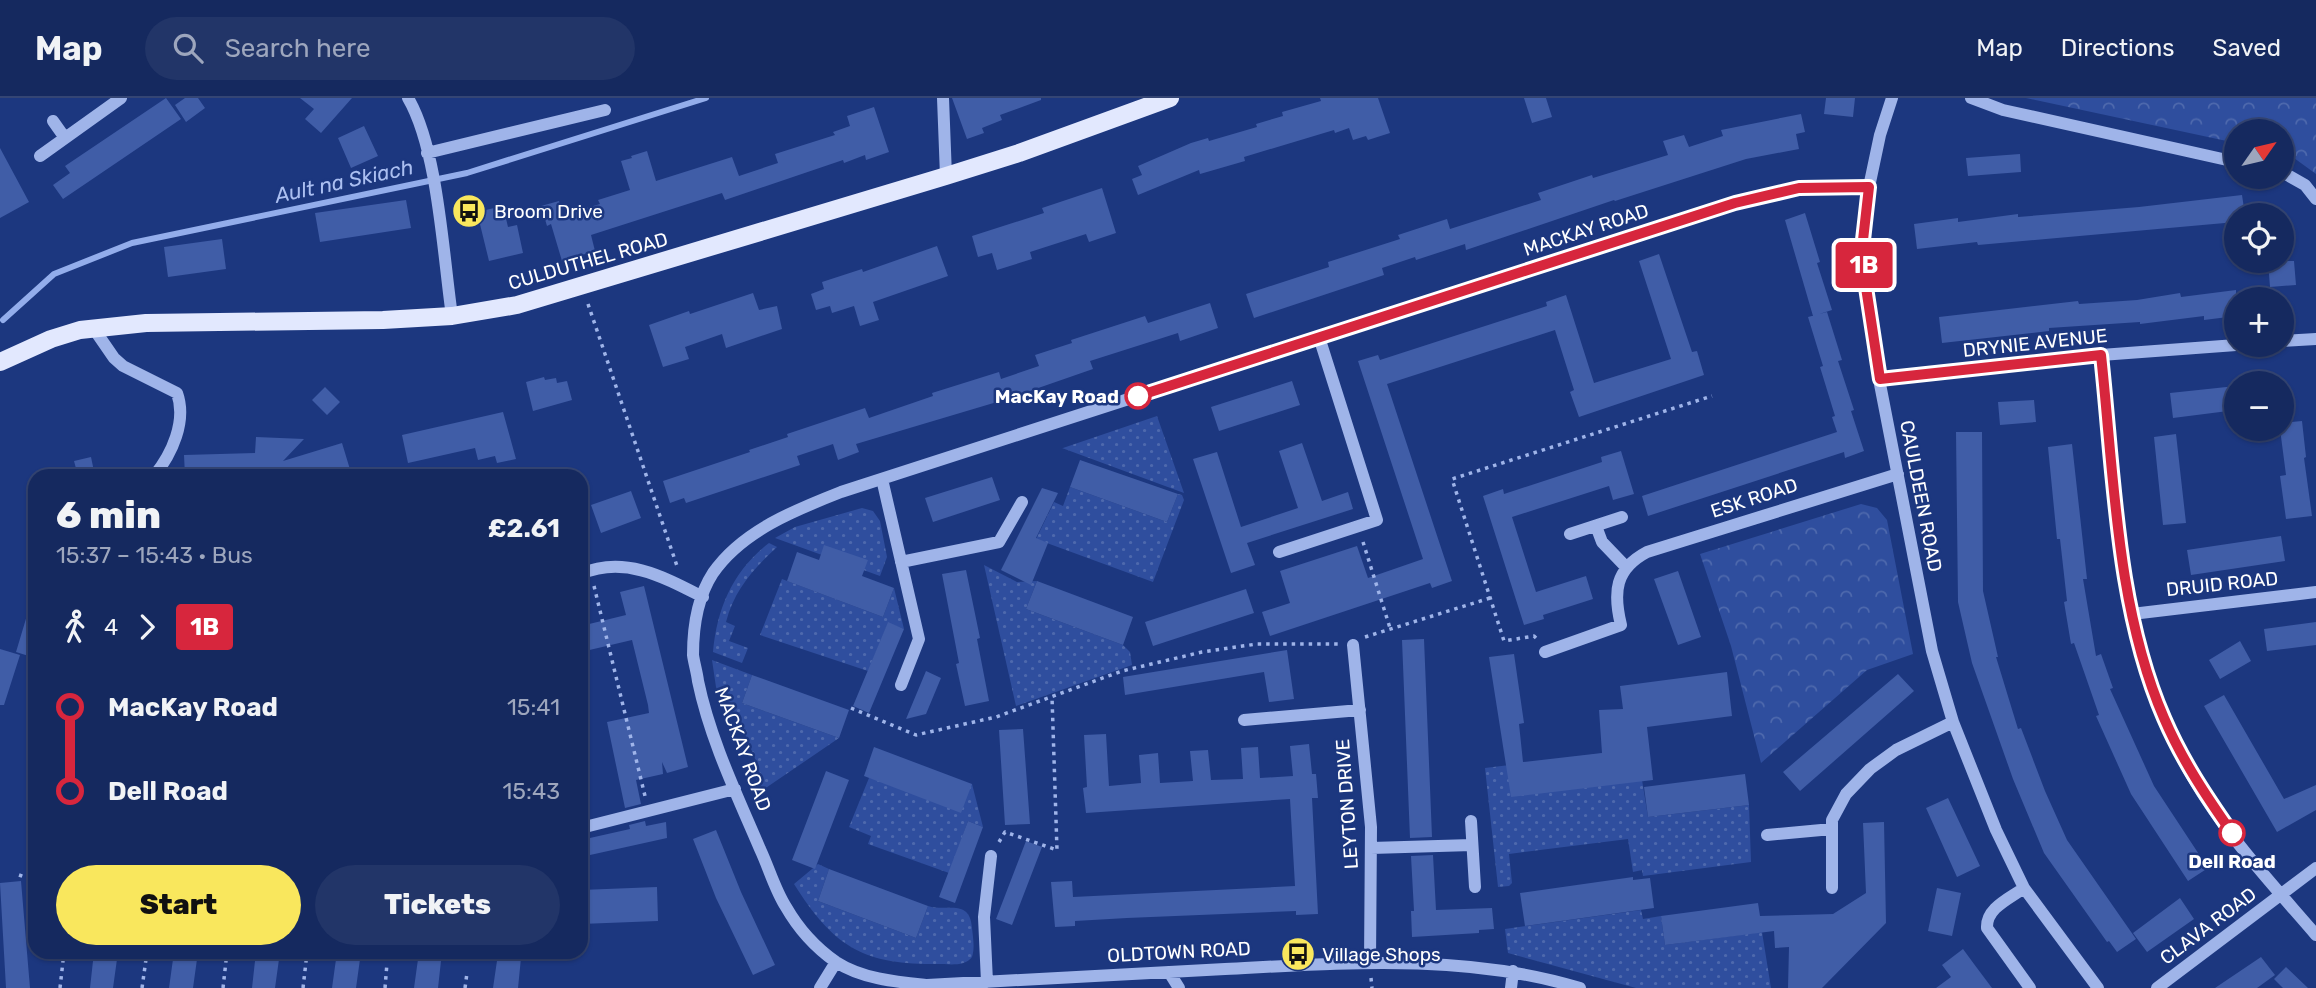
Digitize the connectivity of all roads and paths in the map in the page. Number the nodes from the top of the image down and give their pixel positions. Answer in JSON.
{"nodes":[{"id":1,"x":121,"y":98,"type":"edge"},
{"id":2,"x":408,"y":98,"type":"edge"},
{"id":3,"x":943,"y":98,"type":"edge"},
{"id":4,"x":1170,"y":98,"type":"edge"},
{"id":5,"x":1892,"y":98,"type":"edge"},
{"id":6,"x":1971,"y":98,"type":"edge"},
{"id":7,"x":605,"y":110,"type":"dead end"},
{"id":8,"x":52,"y":121,"type":"dead end"},
{"id":9,"x":65,"y":138,"type":"junction"},
{"id":10,"x":40,"y":156,"type":"dead end"},
{"id":11,"x":428,"y":158,"type":"junction"},
{"id":12,"x":2224,"y":159,"type":"edge"},
{"id":13,"x":946,"y":176,"type":"junction"},
{"id":14,"x":2294,"y":179,"type":"edge"},
{"id":15,"x":1869,"y":187,"type":"junction"},
{"id":16,"x":2316,"y":199,"type":"edge"},
{"id":17,"x":582,"y":286,"type":"junction"},
{"id":18,"x":452,"y":316,"type":"junction"},
{"id":19,"x":94,"y":329,"type":"junction"},
{"id":20,"x":1319,"y":337,"type":"junction"},
{"id":21,"x":2316,"y":339,"type":"edge"},
{"id":22,"x":2294,"y":340,"type":"edge"},
{"id":23,"x":2224,"y":346,"type":"edge"},
{"id":24,"x":2101,"y":355,"type":"junction"},
{"id":25,"x":0,"y":362,"type":"edge"},
{"id":26,"x":1880,"y":379,"type":"junction"},
{"id":27,"x":1712,"y":396,"type":"dead end"},
{"id":28,"x":159,"y":469,"type":"edge"},
{"id":29,"x":1898,"y":474,"type":"junction"},
{"id":30,"x":882,"y":479,"type":"junction"},
{"id":31,"x":1022,"y":502,"type":"dead end"},
{"id":32,"x":1622,"y":517,"type":"dead end"},
{"id":33,"x":1596,"y":526,"type":"junction"},
{"id":34,"x":1358,"y":527,"type":"junction"},
{"id":35,"x":1570,"y":534,"type":"dead end"},
{"id":36,"x":1279,"y":552,"type":"dead end"},
{"id":37,"x":901,"y":562,"type":"junction"},
{"id":38,"x":1626,"y":567,"type":"junction"},
{"id":39,"x":588,"y":571,"type":"edge"},
{"id":40,"x":588,"y":580,"type":"edge"},
{"id":41,"x":684,"y":587,"type":"junction"},
{"id":42,"x":2316,"y":592,"type":"edge"},
{"id":43,"x":703,"y":597,"type":"junction"},
{"id":44,"x":1490,"y":598,"type":"junction"},
{"id":45,"x":2132,"y":614,"type":"junction"},
{"id":46,"x":1391,"y":628,"type":"junction"},
{"id":47,"x":1353,"y":645,"type":"junction"},
{"id":48,"x":1545,"y":652,"type":"joint"},
{"id":49,"x":901,"y":685,"type":"dead end"},
{"id":50,"x":1052,"y":697,"type":"junction"},
{"id":51,"x":851,"y":708,"type":"dead end"},
{"id":52,"x":1360,"y":710,"type":"junction"},
{"id":53,"x":1244,"y":720,"type":"dead end"},
{"id":54,"x":1953,"y":722,"type":"junction"},
{"id":55,"x":735,"y":789,"type":"junction"},
{"id":56,"x":649,"y":812,"type":"junction"},
{"id":57,"x":1471,"y":821,"type":"dead end"},
{"id":58,"x":588,"y":826,"type":"edge"},
{"id":59,"x":1832,"y":830,"type":"junction"},
{"id":60,"x":1767,"y":835,"type":"dead end"},
{"id":61,"x":1472,"y":845,"type":"junction"},
{"id":62,"x":1371,"y":848,"type":"junction"},
{"id":63,"x":991,"y":856,"type":"joint"},
{"id":64,"x":2316,"y":868,"type":"edge"},
{"id":65,"x":19,"y":875,"type":"dead end"},
{"id":66,"x":28,"y":878,"type":"edge"},
{"id":67,"x":1475,"y":887,"type":"dead end"},
{"id":68,"x":1832,"y":888,"type":"dead end"},
{"id":69,"x":2024,"y":888,"type":"junction"},
{"id":70,"x":2282,"y":895,"type":"junction"},
{"id":71,"x":2316,"y":935,"type":"edge"},
{"id":72,"x":63,"y":959,"type":"edge"},
{"id":73,"x":146,"y":959,"type":"edge"},
{"id":74,"x":226,"y":959,"type":"edge"},
{"id":75,"x":306,"y":959,"type":"edge"},
{"id":76,"x":1370,"y":961,"type":"junction"},
{"id":77,"x":836,"y":962,"type":"junction"},
{"id":78,"x":387,"y":963,"type":"dead end"},
{"id":79,"x":1513,"y":971,"type":"junction"},
{"id":80,"x":857,"y":972,"type":"joint"},
{"id":81,"x":1169,"y":972,"type":"junction"},
{"id":82,"x":467,"y":973,"type":"dead end"},
{"id":83,"x":987,"y":982,"type":"junction"},
{"id":84,"x":1100,"y":982,"type":"edge"},
{"id":85,"x":60,"y":988,"type":"edge"},
{"id":86,"x":142,"y":988,"type":"edge"},
{"id":87,"x":223,"y":988,"type":"edge"},
{"id":88,"x":303,"y":988,"type":"edge"},
{"id":89,"x":385,"y":988,"type":"edge"},
{"id":90,"x":465,"y":988,"type":"edge"},
{"id":91,"x":820,"y":988,"type":"edge"},
{"id":92,"x":1179,"y":988,"type":"edge"},
{"id":93,"x":1511,"y":988,"type":"edge"},
{"id":94,"x":1580,"y":988,"type":"edge"},
{"id":95,"x":2030,"y":988,"type":"edge"},
{"id":96,"x":2098,"y":988,"type":"edge"},
{"id":97,"x":2157,"y":988,"type":"edge"}],
"edges":[{"from":1,"to":9,"type":"street"},
{"from":2,"to":11,"type":"street"},
{"from":3,"to":13,"type":"street"},
{"from":4,"to":13,"type":"main road","name":"CULDUTHEL ROAD"},
{"from":5,"to":15,"type":"street","name":"CAULDEEN ROAD"},
{"from":6,"to":12,"type":"street"},
{"from":7,"to":11,"type":"street"},
{"from":8,"to":9,"type":"street"},
{"from":9,"to":10,"type":"street"},
{"from":11,"to":18,"type":"street"},
{"from":13,"to":17,"type":"main road","name":"CULDUTHEL ROAD"},
{"from":14,"to":16,"type":"street"},
{"from":15,"to":20,"type":"street","name":"MACKAY ROAD"},
{"from":15,"to":26,"type":"street","name":"CAULDEEN ROAD"},
{"from":17,"to":18,"type":"main road","name":"CULDUTHEL ROAD"},
{"from":17,"to":41,"type":"path"},
{"from":18,"to":19,"type":"main road","name":"CULDUTHEL ROAD"},
{"from":19,"to":25,"type":"main road","name":"CULDUTHEL ROAD"},
{"from":19,"to":28,"type":"street"},
{"from":20,"to":30,"type":"street","name":"MACKAY ROAD"},
{"from":20,"to":34,"type":"street"},
{"from":21,"to":22,"type":"street"},
{"from":23,"to":24,"type":"street","name":"DRYNIE AVENUE"},
{"from":24,"to":26,"type":"street","name":"DRYNIE AVENUE"},
{"from":24,"to":45,"type":"street"},
{"from":26,"to":29,"type":"street","name":"CAULDEEN ROAD"},
{"from":27,"to":44,"type":"path"},
{"from":29,"to":38,"type":"street","name":"ESK ROAD"},
{"from":29,"to":54,"type":"street","name":"CAULDEEN ROAD"},
{"from":30,"to":37,"type":"street"},
{"from":30,"to":43,"type":"street","name":"MACKAY ROAD"},
{"from":31,"to":37,"type":"street"},
{"from":32,"to":33,"type":"street"},
{"from":33,"to":35,"type":"street"},
{"from":33,"to":38,"type":"street"},
{"from":34,"to":36,"type":"street"},
{"from":34,"to":46,"type":"path"},
{"from":37,"to":49,"type":"street"},
{"from":38,"to":48,"type":"street"},
{"from":39,"to":41,"type":"street"},
{"from":40,"to":56,"type":"path"},
{"from":41,"to":43,"type":"street"},
{"from":42,"to":45,"type":"street","name":"DRUID ROAD"},
{"from":43,"to":55,"type":"street","name":"MACKAY ROAD"},
{"from":44,"to":46,"type":"path"},
{"from":44,"to":48,"type":"path"},
{"from":45,"to":70,"type":"street"},
{"from":46,"to":47,"type":"path"},
{"from":47,"to":50,"type":"path"},
{"from":47,"to":52,"type":"street","name":"LEYTON DRIVE"},
{"from":50,"to":51,"type":"path"},
{"from":50,"to":63,"type":"path"},
{"from":52,"to":53,"type":"street"},
{"from":52,"to":62,"type":"street","name":"LEYTON DRIVE"},
{"from":54,"to":59,"type":"street"},
{"from":54,"to":69,"type":"street","name":"CAULDEEN ROAD"},
{"from":55,"to":56,"type":"street"},
{"from":55,"to":77,"type":"street","name":"MACKAY ROAD"},
{"from":56,"to":58,"type":"street"},
{"from":57,"to":61,"type":"street"},
{"from":59,"to":60,"type":"street"},
{"from":59,"to":68,"type":"street"},
{"from":61,"to":62,"type":"street"},
{"from":61,"to":67,"type":"street"},
{"from":62,"to":76,"type":"street","name":"LEYTON DRIVE"},
{"from":63,"to":83,"type":"street"},
{"from":64,"to":70,"type":"street"},
{"from":65,"to":66,"type":"path"},
{"from":69,"to":95,"type":"street"},
{"from":69,"to":96,"type":"street","name":"CAULDEEN ROAD"},
{"from":70,"to":71,"type":"street"},
{"from":70,"to":97,"type":"street","name":"CLAVA ROAD"},
{"from":72,"to":85,"type":"path"},
{"from":73,"to":86,"type":"path"},
{"from":74,"to":87,"type":"path"},
{"from":75,"to":88,"type":"path"},
{"from":76,"to":79,"type":"street","name":"OLDTOWN ROAD"},
{"from":76,"to":81,"type":"street","name":"OLDTOWN ROAD"},
{"from":77,"to":80,"type":"street","name":"MACKAY ROAD"},
{"from":77,"to":91,"type":"street"},
{"from":78,"to":89,"type":"path"},
{"from":79,"to":93,"type":"street"},
{"from":79,"to":94,"type":"street","name":"OLDTOWN ROAD"},
{"from":80,"to":83,"type":"street","name":"OLDTOWN ROAD"},
{"from":81,"to":84,"type":"street","name":"OLDTOWN ROAD"},
{"from":81,"to":92,"type":"street"},
{"from":82,"to":90,"type":"path"},
{"from":83,"to":84,"type":"street","name":"OLDTOWN ROAD"}]}
